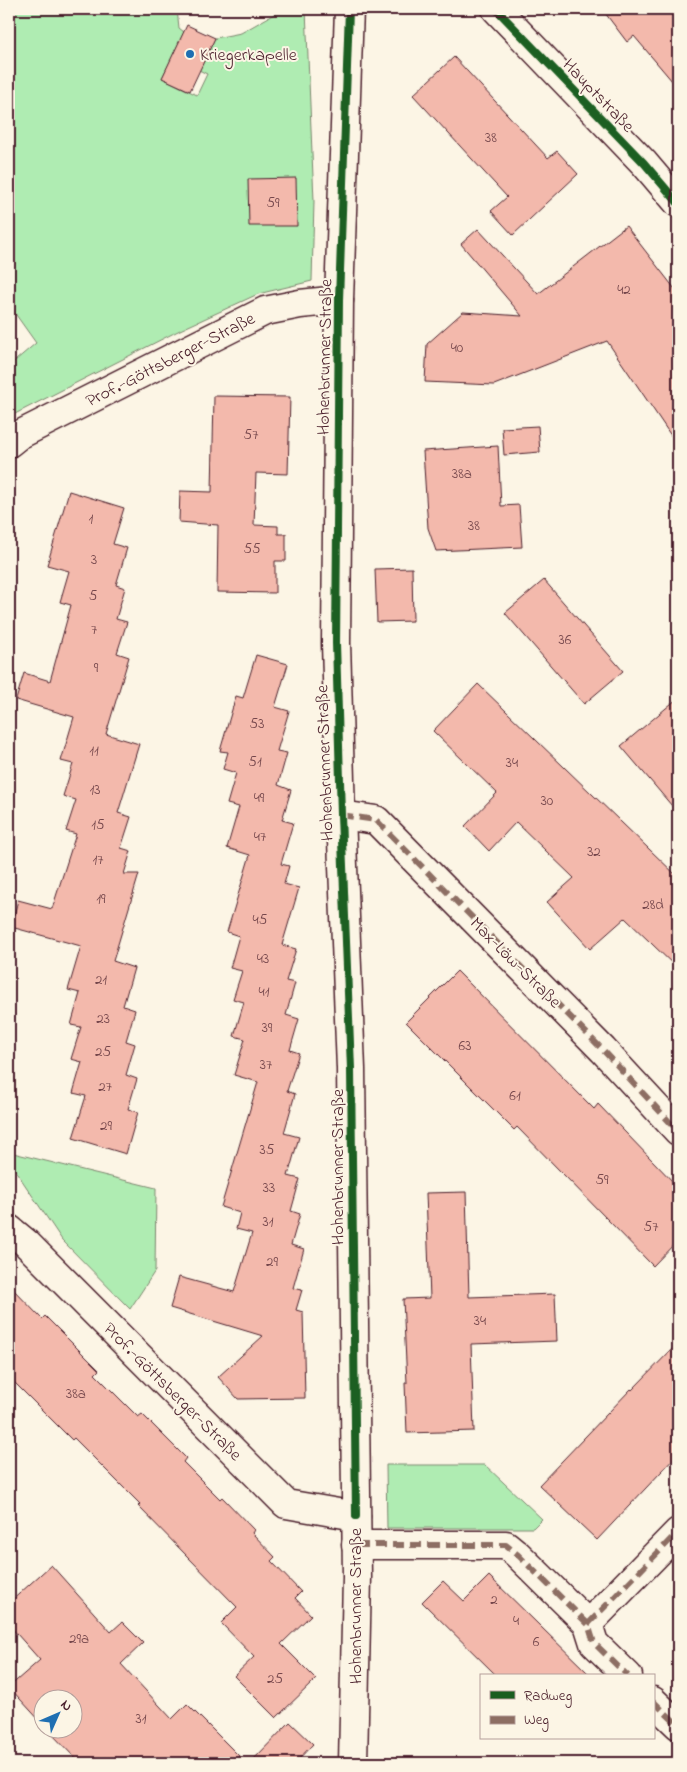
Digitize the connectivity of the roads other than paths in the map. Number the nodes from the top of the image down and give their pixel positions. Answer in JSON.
{"nodes":[{"id":1,"x":349,"y":9,"type":"edge"},
{"id":2,"x":496,"y":9,"type":"edge"},
{"id":3,"x":678,"y":203,"type":"edge"},
{"id":4,"x":339,"y":300,"type":"junction"},
{"id":5,"x":9,"y":443,"type":"edge"},
{"id":6,"x":341,"y":815,"type":"junction"},
{"id":7,"x":678,"y":1131,"type":"edge"},
{"id":8,"x":9,"y":1230,"type":"edge"},
{"id":9,"x":356,"y":1516,"type":"junction"},
{"id":10,"x":678,"y":1532,"type":"edge"},
{"id":11,"x":356,"y":1545,"type":"junction"},
{"id":12,"x":588,"y":1624,"type":"junction"},
{"id":13,"x":626,"y":1674,"type":"edge"},
{"id":14,"x":654,"y":1702,"type":"edge"},
{"id":15,"x":678,"y":1725,"type":"edge"},
{"id":16,"x":353,"y":1763,"type":"edge"}],
"edges":[{"from":1,"to":4,"type":"street","name":"Hohenbrunner Straße"},
{"from":2,"to":3,"type":"street","name":"Hauptstraße"},
{"from":4,"to":5,"type":"street","name":"Prof.-Göttsberger-Straße"},
{"from":4,"to":6,"type":"street","name":"Hohenbrunner Straße"},
{"from":6,"to":7,"type":"street","name":"Max-Löw-Straße"},
{"from":6,"to":9,"type":"street","name":"Hohenbrunner Straße"},
{"from":8,"to":9,"type":"street","name":"Prof.-Göttsberger-Straße"},
{"from":9,"to":11,"type":"street","name":"Hohenbrunner Straße"},
{"from":10,"to":12,"type":"street"},
{"from":11,"to":12,"type":"street"},
{"from":11,"to":16,"type":"street","name":"Hohenbrunner Straße"},
{"from":12,"to":13,"type":"street"},
{"from":14,"to":15,"type":"street"}]}
